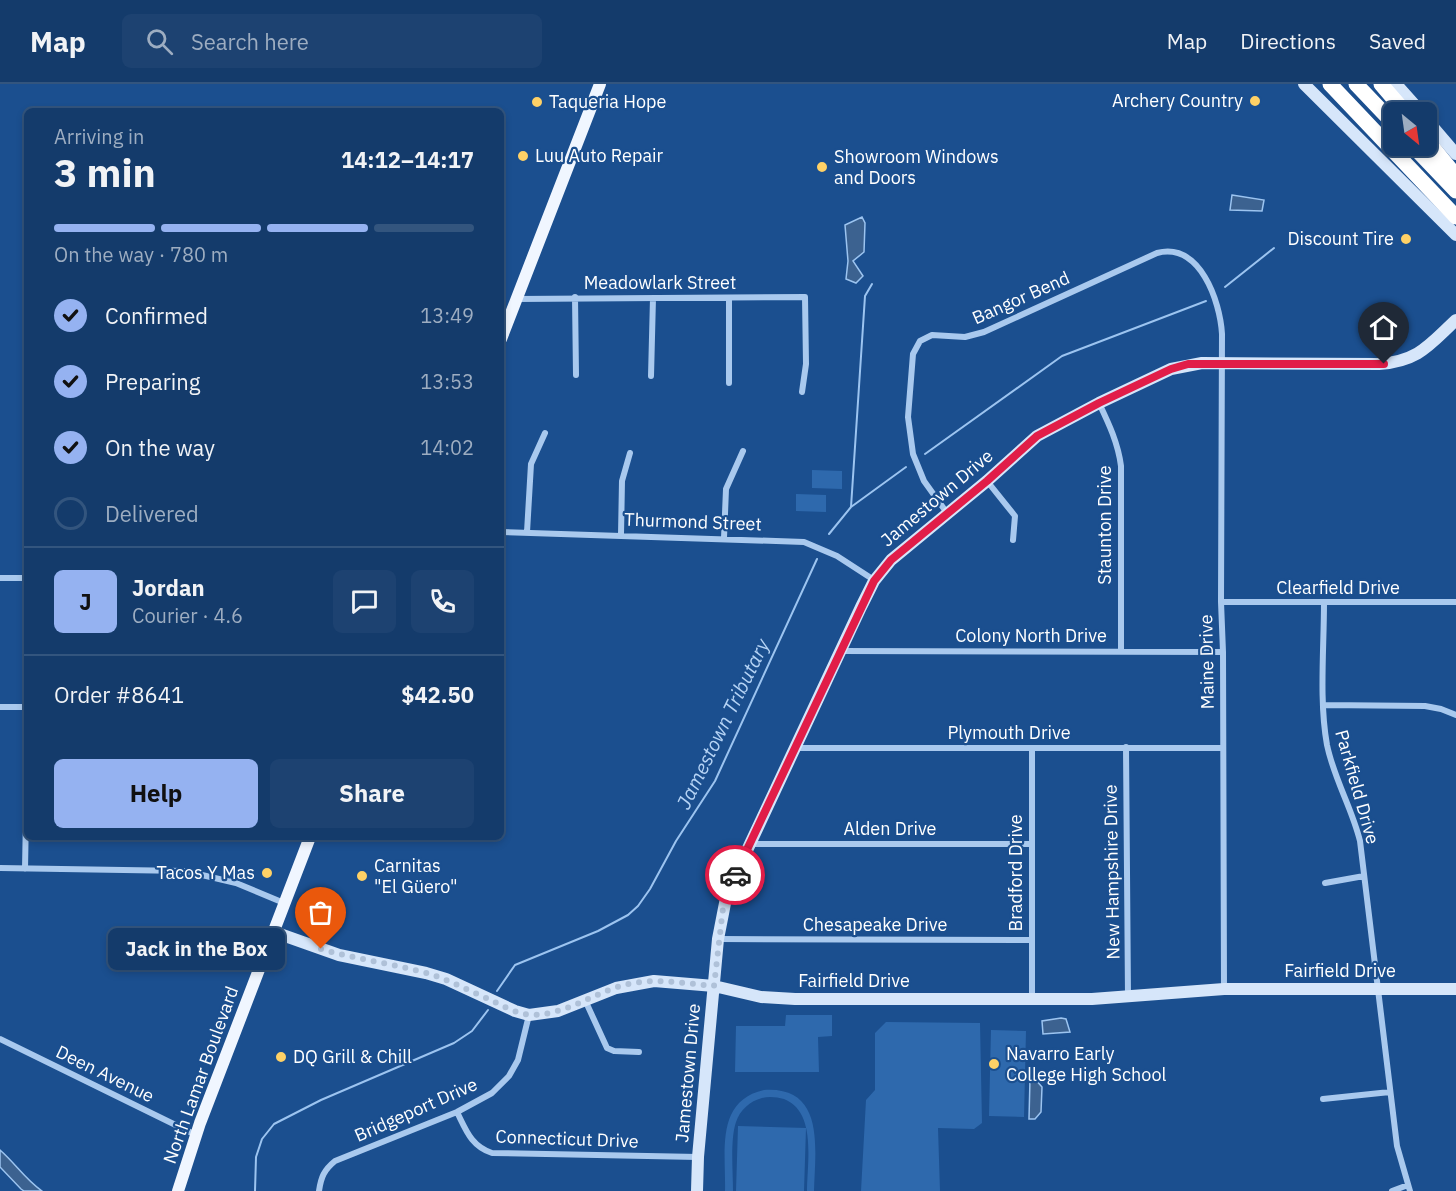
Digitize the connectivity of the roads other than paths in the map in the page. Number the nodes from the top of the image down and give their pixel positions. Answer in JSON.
{"nodes":[{"id":1,"x":600,"y":84,"type":"edge"},
{"id":2,"x":1304,"y":84,"type":"edge"},
{"id":3,"x":1330,"y":84,"type":"edge"},
{"id":4,"x":1356,"y":84,"type":"edge"},
{"id":5,"x":1381,"y":84,"type":"edge"},
{"id":6,"x":1396,"y":84,"type":"edge"},
{"id":7,"x":1396,"y":102,"type":"edge"},
{"id":8,"x":1412,"y":102,"type":"edge"},
{"id":9,"x":1383,"y":112,"type":"edge"},
{"id":10,"x":1437,"y":132,"type":"edge"},
{"id":11,"x":1437,"y":153,"type":"edge"},
{"id":12,"x":1456,"y":154,"type":"edge"},
{"id":13,"x":1423,"y":156,"type":"edge"},
{"id":14,"x":1456,"y":176,"type":"edge"},
{"id":15,"x":1456,"y":191,"type":"edge"},
{"id":16,"x":1456,"y":217,"type":"edge"},
{"id":17,"x":1456,"y":235,"type":"edge"},
{"id":18,"x":574,"y":297,"type":"junction"},
{"id":19,"x":653,"y":298,"type":"junction"},
{"id":20,"x":729,"y":298,"type":"junction"},
{"id":21,"x":516,"y":299,"type":"junction"},
{"id":22,"x":1456,"y":320,"type":"edge"},
{"id":23,"x":504,"y":331,"type":"edge"},
{"id":24,"x":1222,"y":334,"type":"joint"},
{"id":25,"x":1224,"y":363,"type":"junction"},
{"id":26,"x":576,"y":375,"type":"dead end"},
{"id":27,"x":651,"y":376,"type":"dead end"},
{"id":28,"x":729,"y":383,"type":"dead end"},
{"id":29,"x":801,"y":392,"type":"dead end"},
{"id":30,"x":1099,"y":403,"type":"junction"},
{"id":31,"x":544,"y":433,"type":"dead end"},
{"id":32,"x":743,"y":452,"type":"dead end"},
{"id":33,"x":630,"y":453,"type":"dead end"},
{"id":34,"x":987,"y":481,"type":"junction"},
{"id":35,"x":947,"y":513,"type":"junction"},
{"id":36,"x":504,"y":531,"type":"edge"},
{"id":37,"x":528,"y":532,"type":"junction"},
{"id":38,"x":621,"y":535,"type":"junction"},
{"id":39,"x":724,"y":538,"type":"junction"},
{"id":40,"x":1013,"y":540,"type":"dead end"},
{"id":41,"x":0,"y":578,"type":"edge"},
{"id":42,"x":24,"y":578,"type":"edge"},
{"id":43,"x":874,"y":581,"type":"junction"},
{"id":44,"x":1221,"y":602,"type":"junction"},
{"id":45,"x":1456,"y":602,"type":"edge"},
{"id":46,"x":1324,"y":603,"type":"junction"},
{"id":47,"x":840,"y":651,"type":"junction"},
{"id":48,"x":1121,"y":651,"type":"junction"},
{"id":49,"x":1223,"y":652,"type":"junction"},
{"id":50,"x":1324,"y":705,"type":"junction"},
{"id":51,"x":0,"y":706,"type":"edge"},
{"id":52,"x":24,"y":707,"type":"edge"},
{"id":53,"x":1456,"y":715,"type":"edge"},
{"id":54,"x":1126,"y":747,"type":"junction"},
{"id":55,"x":795,"y":748,"type":"junction"},
{"id":56,"x":1032,"y":748,"type":"junction"},
{"id":57,"x":1223,"y":748,"type":"junction"},
{"id":58,"x":26,"y":840,"type":"edge"},
{"id":59,"x":309,"y":840,"type":"edge"},
{"id":60,"x":749,"y":844,"type":"junction"},
{"id":61,"x":1031,"y":844,"type":"junction"},
{"id":62,"x":0,"y":868,"type":"edge"},
{"id":63,"x":25,"y":869,"type":"junction"},
{"id":64,"x":1364,"y":876,"type":"junction"},
{"id":65,"x":1325,"y":883,"type":"dead end"},
{"id":66,"x":284,"y":903,"type":"junction"},
{"id":67,"x":273,"y":932,"type":"junction"},
{"id":68,"x":718,"y":939,"type":"junction"},
{"id":69,"x":1031,"y":940,"type":"junction"},
{"id":70,"x":714,"y":986,"type":"junction"},
{"id":71,"x":1224,"y":989,"type":"junction"},
{"id":72,"x":1378,"y":989,"type":"junction"},
{"id":73,"x":1456,"y":989,"type":"edge"},
{"id":74,"x":1128,"y":996,"type":"junction"},
{"id":75,"x":1032,"y":998,"type":"junction"},
{"id":76,"x":585,"y":1000,"type":"junction"},
{"id":77,"x":529,"y":1015,"type":"junction"},
{"id":78,"x":0,"y":1039,"type":"edge"},
{"id":79,"x":639,"y":1052,"type":"dead end"},
{"id":80,"x":1390,"y":1092,"type":"junction"},
{"id":81,"x":1323,"y":1099,"type":"dead end"},
{"id":82,"x":457,"y":1112,"type":"junction"},
{"id":83,"x":196,"y":1135,"type":"junction"},
{"id":84,"x":698,"y":1158,"type":"junction"},
{"id":85,"x":1409,"y":1188,"type":"edge"},
{"id":86,"x":178,"y":1191,"type":"edge"},
{"id":87,"x":319,"y":1191,"type":"edge"},
{"id":88,"x":697,"y":1191,"type":"edge"},
{"id":89,"x":1392,"y":1191,"type":"edge"}],
"edges":[{"from":1,"to":21,"type":"main road"},
{"from":2,"to":17,"type":"street"},
{"from":3,"to":16,"type":"highway"},
{"from":4,"to":9,"type":"highway"},
{"from":5,"to":7,"type":"highway"},
{"from":6,"to":8,"type":"street"},
{"from":10,"to":12,"type":"street"},
{"from":11,"to":14,"type":"highway"},
{"from":13,"to":15,"type":"highway"},
{"from":18,"to":19,"type":"street","name":"Meadowlark Street"},
{"from":18,"to":21,"type":"street","name":"Meadowlark Street"},
{"from":18,"to":26,"type":"street"},
{"from":19,"to":20,"type":"street","name":"Meadowlark Street"},
{"from":19,"to":27,"type":"street"},
{"from":20,"to":28,"type":"street"},
{"from":20,"to":29,"type":"street","name":"Meadowlark Street"},
{"from":21,"to":23,"type":"main road"},
{"from":22,"to":25,"type":"street","name":"Jamestown Drive"},
{"from":24,"to":25,"type":"street","name":"Maine Drive"},
{"from":24,"to":35,"type":"street","name":"Bangor Bend"},
{"from":25,"to":30,"type":"street","name":"Jamestown Drive"},
{"from":25,"to":44,"type":"street","name":"Maine Drive"},
{"from":30,"to":34,"type":"street","name":"Jamestown Drive"},
{"from":30,"to":48,"type":"street","name":"Staunton Drive"},
{"from":31,"to":37,"type":"street"},
{"from":32,"to":39,"type":"street"},
{"from":33,"to":38,"type":"street"},
{"from":34,"to":35,"type":"street","name":"Jamestown Drive"},
{"from":34,"to":40,"type":"street"},
{"from":35,"to":43,"type":"street","name":"Jamestown Drive"},
{"from":36,"to":37,"type":"street","name":"Thurmond Street"},
{"from":37,"to":38,"type":"street","name":"Thurmond Street"},
{"from":38,"to":39,"type":"street","name":"Thurmond Street"},
{"from":39,"to":43,"type":"street","name":"Thurmond Street"},
{"from":41,"to":42,"type":"street"},
{"from":43,"to":47,"type":"street","name":"Jamestown Drive"},
{"from":44,"to":46,"type":"street","name":"Clearfield Drive"},
{"from":44,"to":49,"type":"street","name":"Maine Drive"},
{"from":45,"to":46,"type":"street","name":"Clearfield Drive"},
{"from":46,"to":50,"type":"street","name":"Parkfield Drive"},
{"from":47,"to":48,"type":"street","name":"Colony North Drive"},
{"from":47,"to":55,"type":"street","name":"Jamestown Drive"},
{"from":48,"to":49,"type":"street","name":"Colony North Drive"},
{"from":49,"to":57,"type":"street","name":"Maine Drive"},
{"from":50,"to":53,"type":"street"},
{"from":50,"to":64,"type":"street","name":"Parkfield Drive"},
{"from":51,"to":52,"type":"street"},
{"from":54,"to":56,"type":"street","name":"Plymouth Drive"},
{"from":54,"to":57,"type":"street","name":"Plymouth Drive"},
{"from":54,"to":74,"type":"street","name":"New Hampshire Drive"},
{"from":55,"to":56,"type":"street","name":"Plymouth Drive"},
{"from":55,"to":60,"type":"street","name":"Jamestown Drive"},
{"from":56,"to":61,"type":"street","name":"Bradford Drive"},
{"from":57,"to":71,"type":"street","name":"Maine Drive"},
{"from":58,"to":63,"type":"street"},
{"from":59,"to":66,"type":"main road","name":"North Lamar Boulevard"},
{"from":60,"to":61,"type":"street","name":"Alden Drive"},
{"from":60,"to":68,"type":"street","name":"Jamestown Drive"},
{"from":61,"to":69,"type":"street","name":"Bradford Drive"},
{"from":62,"to":63,"type":"street"},
{"from":63,"to":66,"type":"street"},
{"from":64,"to":65,"type":"street"},
{"from":64,"to":72,"type":"street","name":"Parkfield Drive"},
{"from":66,"to":67,"type":"main road","name":"North Lamar Boulevard"},
{"from":67,"to":77,"type":"street","name":"Fairfield Drive"},
{"from":67,"to":83,"type":"main road","name":"North Lamar Boulevard"},
{"from":68,"to":69,"type":"street","name":"Chesapeake Drive"},
{"from":68,"to":70,"type":"street","name":"Jamestown Drive"},
{"from":69,"to":75,"type":"street","name":"Bradford Drive"},
{"from":70,"to":75,"type":"street","name":"Fairfield Drive"},
{"from":70,"to":76,"type":"street","name":"Fairfield Drive"},
{"from":70,"to":84,"type":"street","name":"Jamestown Drive"},
{"from":71,"to":72,"type":"street","name":"Fairfield Drive"},
{"from":71,"to":74,"type":"street","name":"Fairfield Drive"},
{"from":72,"to":73,"type":"street","name":"Fairfield Drive"},
{"from":72,"to":80,"type":"street","name":"Parkfield Drive"},
{"from":74,"to":75,"type":"street","name":"Fairfield Drive"},
{"from":76,"to":77,"type":"street","name":"Fairfield Drive"},
{"from":76,"to":79,"type":"street"},
{"from":77,"to":82,"type":"street","name":"Bridgeport Drive"},
{"from":78,"to":83,"type":"street","name":"Deen Avenue"},
{"from":80,"to":81,"type":"street"},
{"from":80,"to":85,"type":"street","name":"Parkfield Drive"},
{"from":82,"to":84,"type":"street","name":"Connecticut Drive"},
{"from":82,"to":87,"type":"street","name":"Bridgeport Drive"},
{"from":83,"to":86,"type":"main road","name":"North Lamar Boulevard"},
{"from":84,"to":88,"type":"street","name":"Jamestown Drive"},
{"from":85,"to":89,"type":"street"}]}
